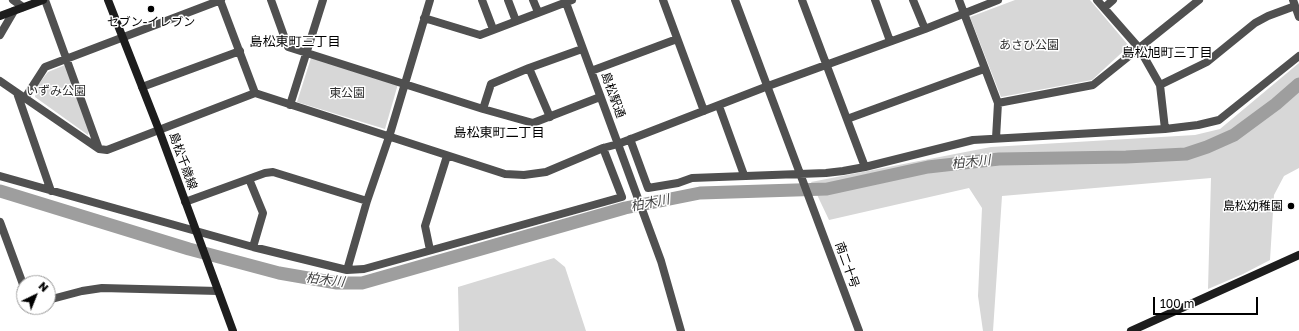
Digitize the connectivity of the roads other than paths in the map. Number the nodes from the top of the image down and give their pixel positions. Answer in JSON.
{"nodes":[{"id":1,"x":13,"y":0,"type":"edge"},
{"id":2,"x":44,"y":0,"type":"edge"},
{"id":3,"x":108,"y":0,"type":"edge"},
{"id":4,"x":220,"y":0,"type":"edge"},
{"id":5,"x":271,"y":0,"type":"edge"},
{"id":6,"x":323,"y":0,"type":"edge"},
{"id":7,"x":430,"y":0,"type":"edge"},
{"id":8,"x":482,"y":0,"type":"edge"},
{"id":9,"x":508,"y":0,"type":"edge"},
{"id":10,"x":533,"y":0,"type":"edge"},
{"id":11,"x":663,"y":0,"type":"edge"},
{"id":12,"x":735,"y":0,"type":"edge"},
{"id":13,"x":802,"y":0,"type":"edge"},
{"id":14,"x":875,"y":0,"type":"edge"},
{"id":15,"x":914,"y":0,"type":"edge"},
{"id":16,"x":959,"y":0,"type":"edge"},
{"id":17,"x":998,"y":0,"type":"edge"},
{"id":18,"x":1097,"y":0,"type":"edge"},
{"id":19,"x":1113,"y":0,"type":"edge"},
{"id":20,"x":1199,"y":0,"type":"edge"},
{"id":21,"x":567,"y":1,"type":"edge"},
{"id":22,"x":1294,"y":3,"type":"edge"},
{"id":23,"x":23,"y":7,"type":"junction"},
{"id":24,"x":1104,"y":8,"type":"junction"},
{"id":25,"x":14,"y":10,"type":"junction"},
{"id":26,"x":538,"y":12,"type":"junction"},
{"id":27,"x":964,"y":14,"type":"junction"},
{"id":28,"x":0,"y":16,"type":"edge"},
{"id":29,"x":1299,"y":17,"type":"edge"},
{"id":30,"x":424,"y":18,"type":"junction"},
{"id":31,"x":516,"y":21,"type":"junction"},
{"id":32,"x":493,"y":29,"type":"junction"},
{"id":33,"x":924,"y":29,"type":"junction"},
{"id":34,"x":0,"y":35,"type":"edge"},
{"id":35,"x":122,"y":37,"type":"junction"},
{"id":36,"x":677,"y":39,"type":"junction"},
{"id":37,"x":890,"y":41,"type":"junction"},
{"id":38,"x":582,"y":48,"type":"junction"},
{"id":39,"x":1139,"y":48,"type":"junction"},
{"id":40,"x":240,"y":51,"type":"junction"},
{"id":41,"x":306,"y":53,"type":"junction"},
{"id":42,"x":1299,"y":56,"type":"edge"},
{"id":43,"x":67,"y":58,"type":"junction"},
{"id":44,"x":826,"y":65,"type":"junction"},
{"id":45,"x":529,"y":68,"type":"junction"},
{"id":46,"x":984,"y":68,"type":"junction"},
{"id":47,"x":591,"y":71,"type":"junction"},
{"id":48,"x":0,"y":81,"type":"edge"},
{"id":49,"x":404,"y":84,"type":"junction"},
{"id":50,"x":1160,"y":85,"type":"junction"},
{"id":51,"x":768,"y":86,"type":"junction"},
{"id":52,"x":142,"y":87,"type":"junction"},
{"id":53,"x":17,"y":93,"type":"junction"},
{"id":54,"x":255,"y":93,"type":"junction"},
{"id":55,"x":600,"y":97,"type":"junction"},
{"id":56,"x":25,"y":98,"type":"junction"},
{"id":57,"x":998,"y":103,"type":"junction"},
{"id":58,"x":290,"y":105,"type":"junction"},
{"id":59,"x":719,"y":106,"type":"junction"},
{"id":60,"x":483,"y":109,"type":"junction"},
{"id":61,"x":704,"y":111,"type":"junction"},
{"id":62,"x":550,"y":117,"type":"junction"},
{"id":63,"x":847,"y":119,"type":"junction"},
{"id":64,"x":1164,"y":129,"type":"junction"},
{"id":65,"x":159,"y":130,"type":"junction"},
{"id":66,"x":389,"y":137,"type":"junction"},
{"id":67,"x":996,"y":138,"type":"junction"},
{"id":68,"x":630,"y":139,"type":"junction"},
{"id":69,"x":618,"y":144,"type":"junction"},
{"id":70,"x":604,"y":148,"type":"junction"},
{"id":71,"x":99,"y":149,"type":"junction"},
{"id":72,"x":447,"y":156,"type":"junction"},
{"id":73,"x":865,"y":167,"type":"junction"},
{"id":74,"x":801,"y":174,"type":"junction"},
{"id":75,"x":744,"y":175,"type":"junction"},
{"id":76,"x":0,"y":176,"type":"edge"},
{"id":77,"x":249,"y":179,"type":"junction"},
{"id":78,"x":51,"y":191,"type":"junction"},
{"id":79,"x":367,"y":201,"type":"junction"},
{"id":80,"x":185,"y":202,"type":"junction"},
{"id":81,"x":0,"y":222,"type":"edge"},
{"id":82,"x":197,"y":234,"type":"junction"},
{"id":83,"x":254,"y":247,"type":"junction"},
{"id":84,"x":430,"y":250,"type":"junction"},
{"id":85,"x":1299,"y":255,"type":"edge"},
{"id":86,"x":347,"y":270,"type":"junction"},
{"id":87,"x":20,"y":275,"type":"edge"},
{"id":88,"x":218,"y":291,"type":"junction"},
{"id":89,"x":56,"y":298,"type":"edge"},
{"id":90,"x":233,"y":331,"type":"edge"},
{"id":91,"x":681,"y":331,"type":"edge"},
{"id":92,"x":859,"y":331,"type":"edge"},
{"id":93,"x":1131,"y":331,"type":"edge"}],
"edges":[{"from":1,"to":23,"type":"street"},
{"from":2,"to":23,"type":"main road"},
{"from":2,"to":43,"type":"street"},
{"from":3,"to":35,"type":"main road","name":"島松千歳線"},
{"from":4,"to":35,"type":"street"},
{"from":4,"to":40,"type":"street"},
{"from":5,"to":41,"type":"street"},
{"from":6,"to":41,"type":"street"},
{"from":7,"to":30,"type":"street"},
{"from":8,"to":32,"type":"street"},
{"from":9,"to":31,"type":"street"},
{"from":10,"to":26,"type":"street"},
{"from":11,"to":36,"type":"street"},
{"from":12,"to":51,"type":"street","name":"南二十号"},
{"from":13,"to":44,"type":"street"},
{"from":14,"to":37,"type":"street"},
{"from":15,"to":33,"type":"street"},
{"from":16,"to":27,"type":"street"},
{"from":17,"to":27,"type":"street"},
{"from":18,"to":24,"type":"street"},
{"from":19,"to":24,"type":"street"},
{"from":20,"to":39,"type":"street"},
{"from":21,"to":26,"type":"street"},
{"from":21,"to":38,"type":"street","name":"島松駅通"},
{"from":22,"to":29,"type":"street"},
{"from":22,"to":50,"type":"street"},
{"from":23,"to":25,"type":"main road"},
{"from":24,"to":39,"type":"street"},
{"from":25,"to":28,"type":"main road"},
{"from":25,"to":34,"type":"street"},
{"from":26,"to":31,"type":"street"},
{"from":27,"to":33,"type":"street"},
{"from":27,"to":46,"type":"street"},
{"from":30,"to":32,"type":"street"},
{"from":30,"to":49,"type":"street"},
{"from":31,"to":32,"type":"street"},
{"from":33,"to":37,"type":"street"},
{"from":35,"to":43,"type":"street"},
{"from":35,"to":52,"type":"main road","name":"島松千歳線"},
{"from":36,"to":47,"type":"street"},
{"from":36,"to":61,"type":"street"},
{"from":37,"to":44,"type":"street"},
{"from":38,"to":45,"type":"street"},
{"from":38,"to":47,"type":"street","name":"島松駅通"},
{"from":39,"to":50,"type":"street"},
{"from":39,"to":57,"type":"street"},
{"from":40,"to":52,"type":"street"},
{"from":40,"to":54,"type":"street"},
{"from":41,"to":49,"type":"street"},
{"from":41,"to":58,"type":"street"},
{"from":42,"to":64,"type":"street"},
{"from":43,"to":56,"type":"street"},
{"from":43,"to":71,"type":"street"},
{"from":44,"to":51,"type":"street"},
{"from":44,"to":63,"type":"street"},
{"from":45,"to":60,"type":"street"},
{"from":45,"to":62,"type":"street"},
{"from":46,"to":57,"type":"street"},
{"from":46,"to":63,"type":"street"},
{"from":47,"to":55,"type":"street","name":"島松駅通"},
{"from":48,"to":53,"type":"street"},
{"from":49,"to":60,"type":"street"},
{"from":49,"to":66,"type":"street"},
{"from":50,"to":64,"type":"street"},
{"from":51,"to":59,"type":"street"},
{"from":51,"to":74,"type":"street","name":"南二十号"},
{"from":52,"to":65,"type":"main road","name":"島松千歳線"},
{"from":53,"to":56,"type":"street"},
{"from":53,"to":78,"type":"street"},
{"from":54,"to":58,"type":"street"},
{"from":54,"to":65,"type":"street"},
{"from":55,"to":62,"type":"street"},
{"from":55,"to":69,"type":"street","name":"島松駅通"},
{"from":56,"to":71,"type":"street"},
{"from":57,"to":67,"type":"street"},
{"from":58,"to":66,"type":"street"},
{"from":59,"to":61,"type":"street"},
{"from":59,"to":75,"type":"street"},
{"from":60,"to":62,"type":"street"},
{"from":61,"to":68,"type":"street"},
{"from":63,"to":73,"type":"street"},
{"from":64,"to":67,"type":"street"},
{"from":65,"to":71,"type":"street"},
{"from":65,"to":80,"type":"main road","name":"島松千歳線"},
{"from":66,"to":72,"type":"street"},
{"from":66,"to":79,"type":"street"},
{"from":67,"to":73,"type":"street"},
{"from":68,"to":69,"type":"street"},
{"from":68,"to":75,"type":"street"},
{"from":69,"to":70,"type":"street"},
{"from":69,"to":91,"type":"street","name":"島松駅通"},
{"from":70,"to":72,"type":"street"},
{"from":70,"to":84,"type":"street"},
{"from":72,"to":84,"type":"street"},
{"from":73,"to":74,"type":"street"},
{"from":74,"to":75,"type":"street"},
{"from":74,"to":92,"type":"street","name":"南二十号"},
{"from":76,"to":78,"type":"street"},
{"from":77,"to":79,"type":"street"},
{"from":77,"to":80,"type":"street"},
{"from":77,"to":83,"type":"street"},
{"from":78,"to":82,"type":"street"},
{"from":79,"to":86,"type":"street"},
{"from":80,"to":82,"type":"main road","name":"島松千歳線"},
{"from":81,"to":87,"type":"street"},
{"from":82,"to":83,"type":"street"},
{"from":82,"to":88,"type":"main road","name":"島松千歳線"},
{"from":83,"to":86,"type":"street"},
{"from":84,"to":86,"type":"street"},
{"from":85,"to":93,"type":"main road"},
{"from":88,"to":89,"type":"street"},
{"from":88,"to":90,"type":"main road","name":"島松千歳線"}]}
